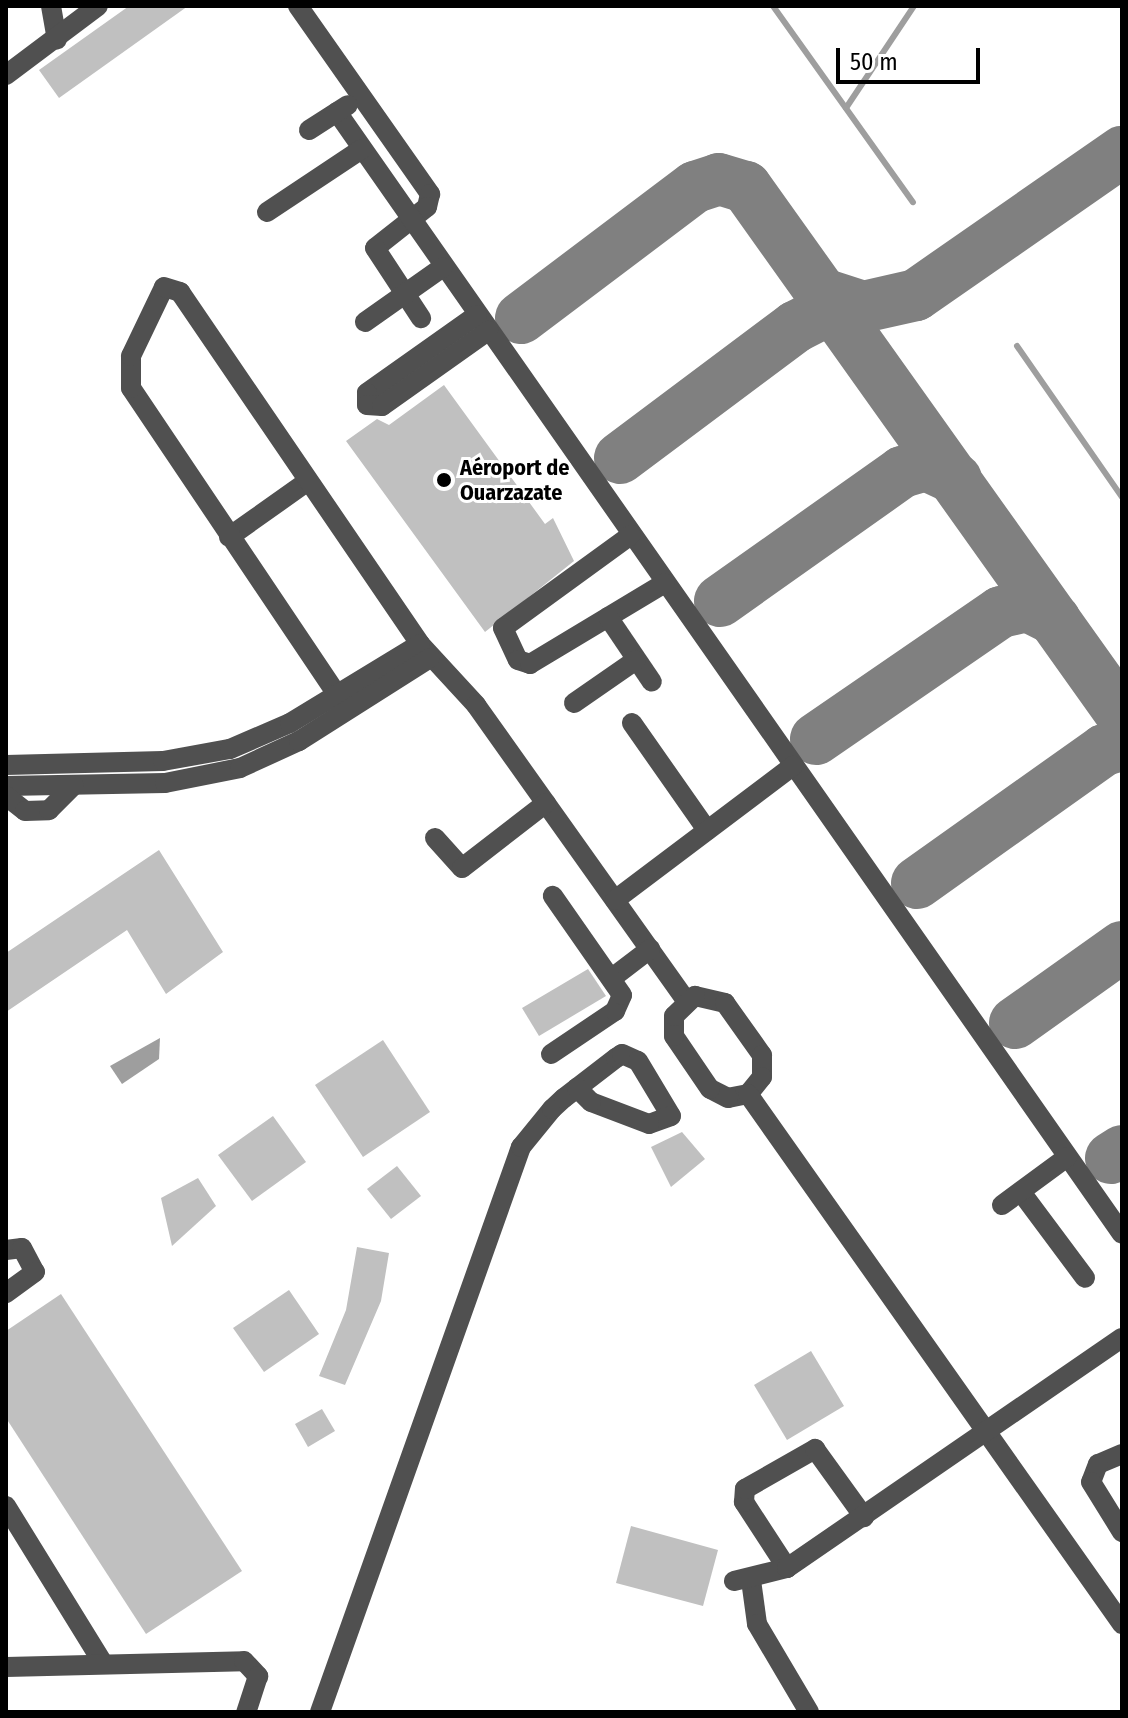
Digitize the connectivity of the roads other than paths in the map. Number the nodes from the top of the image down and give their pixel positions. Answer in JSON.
{"nodes":[{"id":1,"x":51,"y":6,"type":"edge"},
{"id":2,"x":98,"y":6,"type":"edge"},
{"id":3,"x":298,"y":6,"type":"edge"},
{"id":4,"x":57,"y":39,"type":"junction"},
{"id":5,"x":6,"y":75,"type":"edge"},
{"id":6,"x":362,"y":96,"type":"junction"},
{"id":7,"x":337,"y":112,"type":"junction"},
{"id":8,"x":309,"y":130,"type":"dead end"},
{"id":9,"x":362,"y":149,"type":"junction"},
{"id":10,"x":267,"y":212,"type":"dead end"},
{"id":11,"x":410,"y":220,"type":"junction"},
{"id":12,"x":443,"y":267,"type":"junction"},
{"id":13,"x":405,"y":294,"type":"junction"},
{"id":14,"x":421,"y":318,"type":"dead end"},
{"id":15,"x":365,"y":322,"type":"dead end"},
{"id":16,"x":482,"y":323,"type":"junction"},
{"id":17,"x":444,"y":351,"type":"dead end"},
{"id":18,"x":308,"y":481,"type":"junction"},
{"id":19,"x":631,"y":535,"type":"junction"},
{"id":20,"x":229,"y":537,"type":"junction"},
{"id":21,"x":665,"y":583,"type":"junction"},
{"id":22,"x":608,"y":617,"type":"junction"},
{"id":23,"x":425,"y":651,"type":"junction"},
{"id":24,"x":636,"y":660,"type":"junction"},
{"id":25,"x":652,"y":682,"type":"dead end"},
{"id":26,"x":338,"y":696,"type":"junction"},
{"id":27,"x":574,"y":703,"type":"dead end"},
{"id":28,"x":632,"y":723,"type":"dead end"},
{"id":29,"x":6,"y":765,"type":"edge"},
{"id":30,"x":793,"y":766,"type":"junction"},
{"id":31,"x":74,"y":785,"type":"junction"},
{"id":32,"x":6,"y":786,"type":"edge"},
{"id":33,"x":6,"y":796,"type":"edge"},
{"id":34,"x":546,"y":803,"type":"junction"},
{"id":35,"x":707,"y":830,"type":"junction"},
{"id":36,"x":435,"y":838,"type":"dead end"},
{"id":37,"x":553,"y":896,"type":"dead end"},
{"id":38,"x":615,"y":900,"type":"junction"},
{"id":39,"x":650,"y":949,"type":"junction"},
{"id":40,"x":612,"y":978,"type":"junction"},
{"id":41,"x":686,"y":1000,"type":"junction"},
{"id":42,"x":551,"y":1054,"type":"dead end"},
{"id":43,"x":577,"y":1088,"type":"dead end"},
{"id":44,"x":748,"y":1094,"type":"junction"},
{"id":45,"x":1067,"y":1157,"type":"junction"},
{"id":46,"x":1021,"y":1192,"type":"junction"},
{"id":47,"x":1002,"y":1205,"type":"dead end"},
{"id":48,"x":1122,"y":1234,"type":"edge"},
{"id":49,"x":6,"y":1250,"type":"edge"},
{"id":50,"x":1085,"y":1278,"type":"dead end"},
{"id":51,"x":6,"y":1293,"type":"edge"},
{"id":52,"x":1122,"y":1338,"type":"edge"},
{"id":53,"x":988,"y":1435,"type":"junction"},
{"id":54,"x":1122,"y":1454,"type":"edge"},
{"id":55,"x":6,"y":1506,"type":"edge"},
{"id":56,"x":864,"y":1517,"type":"junction"},
{"id":57,"x":1118,"y":1519,"type":"edge"},
{"id":58,"x":787,"y":1568,"type":"junction"},
{"id":59,"x":1122,"y":1624,"type":"edge"},
{"id":60,"x":103,"y":1663,"type":"junction"},
{"id":61,"x":6,"y":1667,"type":"edge"},
{"id":62,"x":246,"y":1712,"type":"edge"},
{"id":63,"x":320,"y":1712,"type":"edge"},
{"id":64,"x":809,"y":1712,"type":"edge"}],
"edges":[{"from":1,"to":4,"type":"street"},
{"from":2,"to":4,"type":"street"},
{"from":3,"to":6,"type":"street"},
{"from":4,"to":5,"type":"street"},
{"from":6,"to":7,"type":"street"},
{"from":6,"to":11,"type":"street"},
{"from":7,"to":8,"type":"street"},
{"from":7,"to":9,"type":"street"},
{"from":9,"to":10,"type":"street"},
{"from":9,"to":11,"type":"street"},
{"from":11,"to":12,"type":"street"},
{"from":11,"to":13,"type":"street"},
{"from":12,"to":13,"type":"street"},
{"from":12,"to":16,"type":"street"},
{"from":13,"to":14,"type":"street"},
{"from":13,"to":15,"type":"street"},
{"from":16,"to":17,"type":"street"},
{"from":16,"to":19,"type":"street"},
{"from":18,"to":20,"type":"street"},
{"from":18,"to":20,"type":"street"},
{"from":18,"to":23,"type":"street"},
{"from":19,"to":21,"type":"street"},
{"from":19,"to":22,"type":"street"},
{"from":20,"to":26,"type":"street"},
{"from":21,"to":22,"type":"street"},
{"from":21,"to":30,"type":"street"},
{"from":22,"to":24,"type":"street"},
{"from":23,"to":26,"type":"street"},
{"from":23,"to":31,"type":"street"},
{"from":23,"to":34,"type":"street"},
{"from":24,"to":25,"type":"street"},
{"from":24,"to":27,"type":"street"},
{"from":26,"to":29,"type":"street"},
{"from":28,"to":35,"type":"street"},
{"from":30,"to":35,"type":"street"},
{"from":30,"to":45,"type":"street"},
{"from":31,"to":32,"type":"street"},
{"from":31,"to":33,"type":"street"},
{"from":34,"to":36,"type":"street"},
{"from":34,"to":38,"type":"street"},
{"from":35,"to":38,"type":"street"},
{"from":37,"to":40,"type":"street"},
{"from":38,"to":39,"type":"street"},
{"from":39,"to":40,"type":"street"},
{"from":39,"to":41,"type":"street"},
{"from":40,"to":42,"type":"street"},
{"from":41,"to":44,"type":"street"},
{"from":41,"to":44,"type":"street"},
{"from":43,"to":63,"type":"street"},
{"from":44,"to":53,"type":"street"},
{"from":45,"to":46,"type":"street"},
{"from":45,"to":48,"type":"street"},
{"from":46,"to":47,"type":"street"},
{"from":46,"to":50,"type":"street"},
{"from":49,"to":51,"type":"street"},
{"from":52,"to":53,"type":"street"},
{"from":53,"to":56,"type":"street"},
{"from":53,"to":59,"type":"street"},
{"from":54,"to":57,"type":"street"},
{"from":55,"to":60,"type":"street"},
{"from":56,"to":58,"type":"street"},
{"from":56,"to":58,"type":"street"},
{"from":58,"to":64,"type":"street"},
{"from":60,"to":61,"type":"street"},
{"from":60,"to":62,"type":"street"}]}
